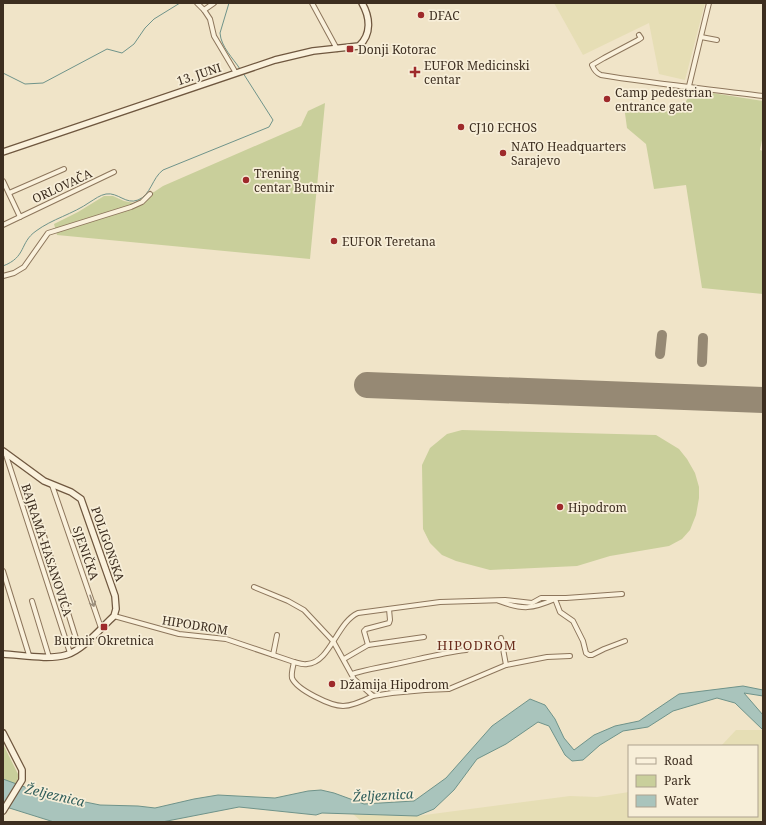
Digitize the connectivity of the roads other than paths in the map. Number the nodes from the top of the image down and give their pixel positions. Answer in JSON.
{"nodes":[{"id":1,"x":197,"y":3,"type":"edge"},
{"id":2,"x":214,"y":3,"type":"edge"},
{"id":3,"x":312,"y":3,"type":"edge"},
{"id":4,"x":362,"y":3,"type":"edge"},
{"id":5,"x":709,"y":3,"type":"edge"},
{"id":6,"x":204,"y":10,"type":"junction"},
{"id":7,"x":639,"y":35,"type":"dead end"},
{"id":8,"x":701,"y":36,"type":"junction"},
{"id":9,"x":717,"y":40,"type":"dead end"},
{"id":10,"x":337,"y":49,"type":"junction"},
{"id":11,"x":240,"y":72,"type":"junction"},
{"id":12,"x":689,"y":86,"type":"junction"},
{"id":13,"x":763,"y":96,"type":"edge"},
{"id":14,"x":3,"y":152,"type":"edge"},
{"id":15,"x":64,"y":169,"type":"dead end"},
{"id":16,"x":114,"y":172,"type":"dead end"},
{"id":17,"x":3,"y":181,"type":"edge"},
{"id":18,"x":9,"y":193,"type":"junction"},
{"id":19,"x":150,"y":194,"type":"dead end"},
{"id":20,"x":20,"y":217,"type":"junction"},
{"id":21,"x":3,"y":225,"type":"edge"},
{"id":22,"x":3,"y":276,"type":"edge"},
{"id":23,"x":4,"y":452,"type":"edge"},
{"id":24,"x":52,"y":485,"type":"junction"},
{"id":25,"x":41,"y":526,"type":"dead end"},
{"id":26,"x":3,"y":572,"type":"edge"},
{"id":27,"x":254,"y":587,"type":"dead end"},
{"id":28,"x":622,"y":594,"type":"dead end"},
{"id":29,"x":555,"y":599,"type":"junction"},
{"id":30,"x":32,"y":601,"type":"dead end"},
{"id":31,"x":388,"y":609,"type":"junction"},
{"id":32,"x":114,"y":616,"type":"junction"},
{"id":33,"x":101,"y":628,"type":"junction"},
{"id":34,"x":277,"y":635,"type":"dead end"},
{"id":35,"x":424,"y":637,"type":"dead end"},
{"id":36,"x":501,"y":638,"type":"dead end"},
{"id":37,"x":333,"y":641,"type":"junction"},
{"id":38,"x":624,"y":641,"type":"dead end"},
{"id":39,"x":368,"y":645,"type":"junction"},
{"id":40,"x":79,"y":648,"type":"junction"},
{"id":41,"x":466,"y":650,"type":"dead end"},
{"id":42,"x":70,"y":653,"type":"junction"},
{"id":43,"x":3,"y":654,"type":"edge"},
{"id":44,"x":28,"y":655,"type":"junction"},
{"id":45,"x":273,"y":655,"type":"junction"},
{"id":46,"x":570,"y":656,"type":"dead end"},
{"id":47,"x":49,"y":657,"type":"junction"},
{"id":48,"x":344,"y":658,"type":"junction"},
{"id":49,"x":294,"y":662,"type":"junction"},
{"id":50,"x":506,"y":665,"type":"junction"},
{"id":51,"x":352,"y":674,"type":"junction"},
{"id":52,"x":373,"y":696,"type":"junction"},
{"id":53,"x":3,"y":732,"type":"edge"},
{"id":54,"x":3,"y":811,"type":"edge"}],
"edges":[{"from":1,"to":6,"type":"street"},
{"from":2,"to":6,"type":"street"},
{"from":3,"to":10,"type":"street"},
{"from":4,"to":10,"type":"street","name":"13. JUNI"},
{"from":5,"to":8,"type":"street"},
{"from":6,"to":11,"type":"street"},
{"from":7,"to":12,"type":"street"},
{"from":8,"to":9,"type":"street"},
{"from":8,"to":12,"type":"street"},
{"from":10,"to":11,"type":"street","name":"13. JUNI"},
{"from":11,"to":14,"type":"street","name":"13. JUNI"},
{"from":12,"to":13,"type":"street"},
{"from":15,"to":18,"type":"street"},
{"from":16,"to":20,"type":"street","name":"ORLOVAČA"},
{"from":17,"to":18,"type":"street"},
{"from":18,"to":20,"type":"street"},
{"from":19,"to":22,"type":"street"},
{"from":20,"to":21,"type":"street","name":"ORLOVAČA"},
{"from":23,"to":24,"type":"street","name":"POLIGONSKA"},
{"from":23,"to":42,"type":"street","name":"BAJRAMA HASANOVIĆA"},
{"from":24,"to":32,"type":"street","name":"POLIGONSKA"},
{"from":24,"to":33,"type":"street","name":"SJENIČKA","one_way":true},
{"from":25,"to":40,"type":"street"},
{"from":26,"to":44,"type":"street"},
{"from":27,"to":37,"type":"street"},
{"from":28,"to":29,"type":"street","name":"HIPODROM"},
{"from":29,"to":31,"type":"street","name":"HIPODROM"},
{"from":29,"to":38,"type":"street"},
{"from":30,"to":47,"type":"street"},
{"from":31,"to":37,"type":"street","name":"HIPODROM"},
{"from":31,"to":39,"type":"street"},
{"from":32,"to":33,"type":"street"},
{"from":32,"to":45,"type":"street","name":"HIPODROM"},
{"from":33,"to":40,"type":"street"},
{"from":34,"to":45,"type":"street"},
{"from":35,"to":39,"type":"street"},
{"from":36,"to":50,"type":"street"},
{"from":37,"to":48,"type":"street"},
{"from":37,"to":49,"type":"street","name":"HIPODROM"},
{"from":39,"to":48,"type":"street"},
{"from":40,"to":42,"type":"street"},
{"from":41,"to":51,"type":"street"},
{"from":42,"to":47,"type":"street"},
{"from":43,"to":44,"type":"street"},
{"from":44,"to":47,"type":"street"},
{"from":45,"to":49,"type":"street","name":"HIPODROM"},
{"from":46,"to":50,"type":"street"},
{"from":48,"to":51,"type":"street"},
{"from":49,"to":52,"type":"street"},
{"from":50,"to":52,"type":"street"},
{"from":51,"to":52,"type":"street"},
{"from":53,"to":54,"type":"street"}]}
